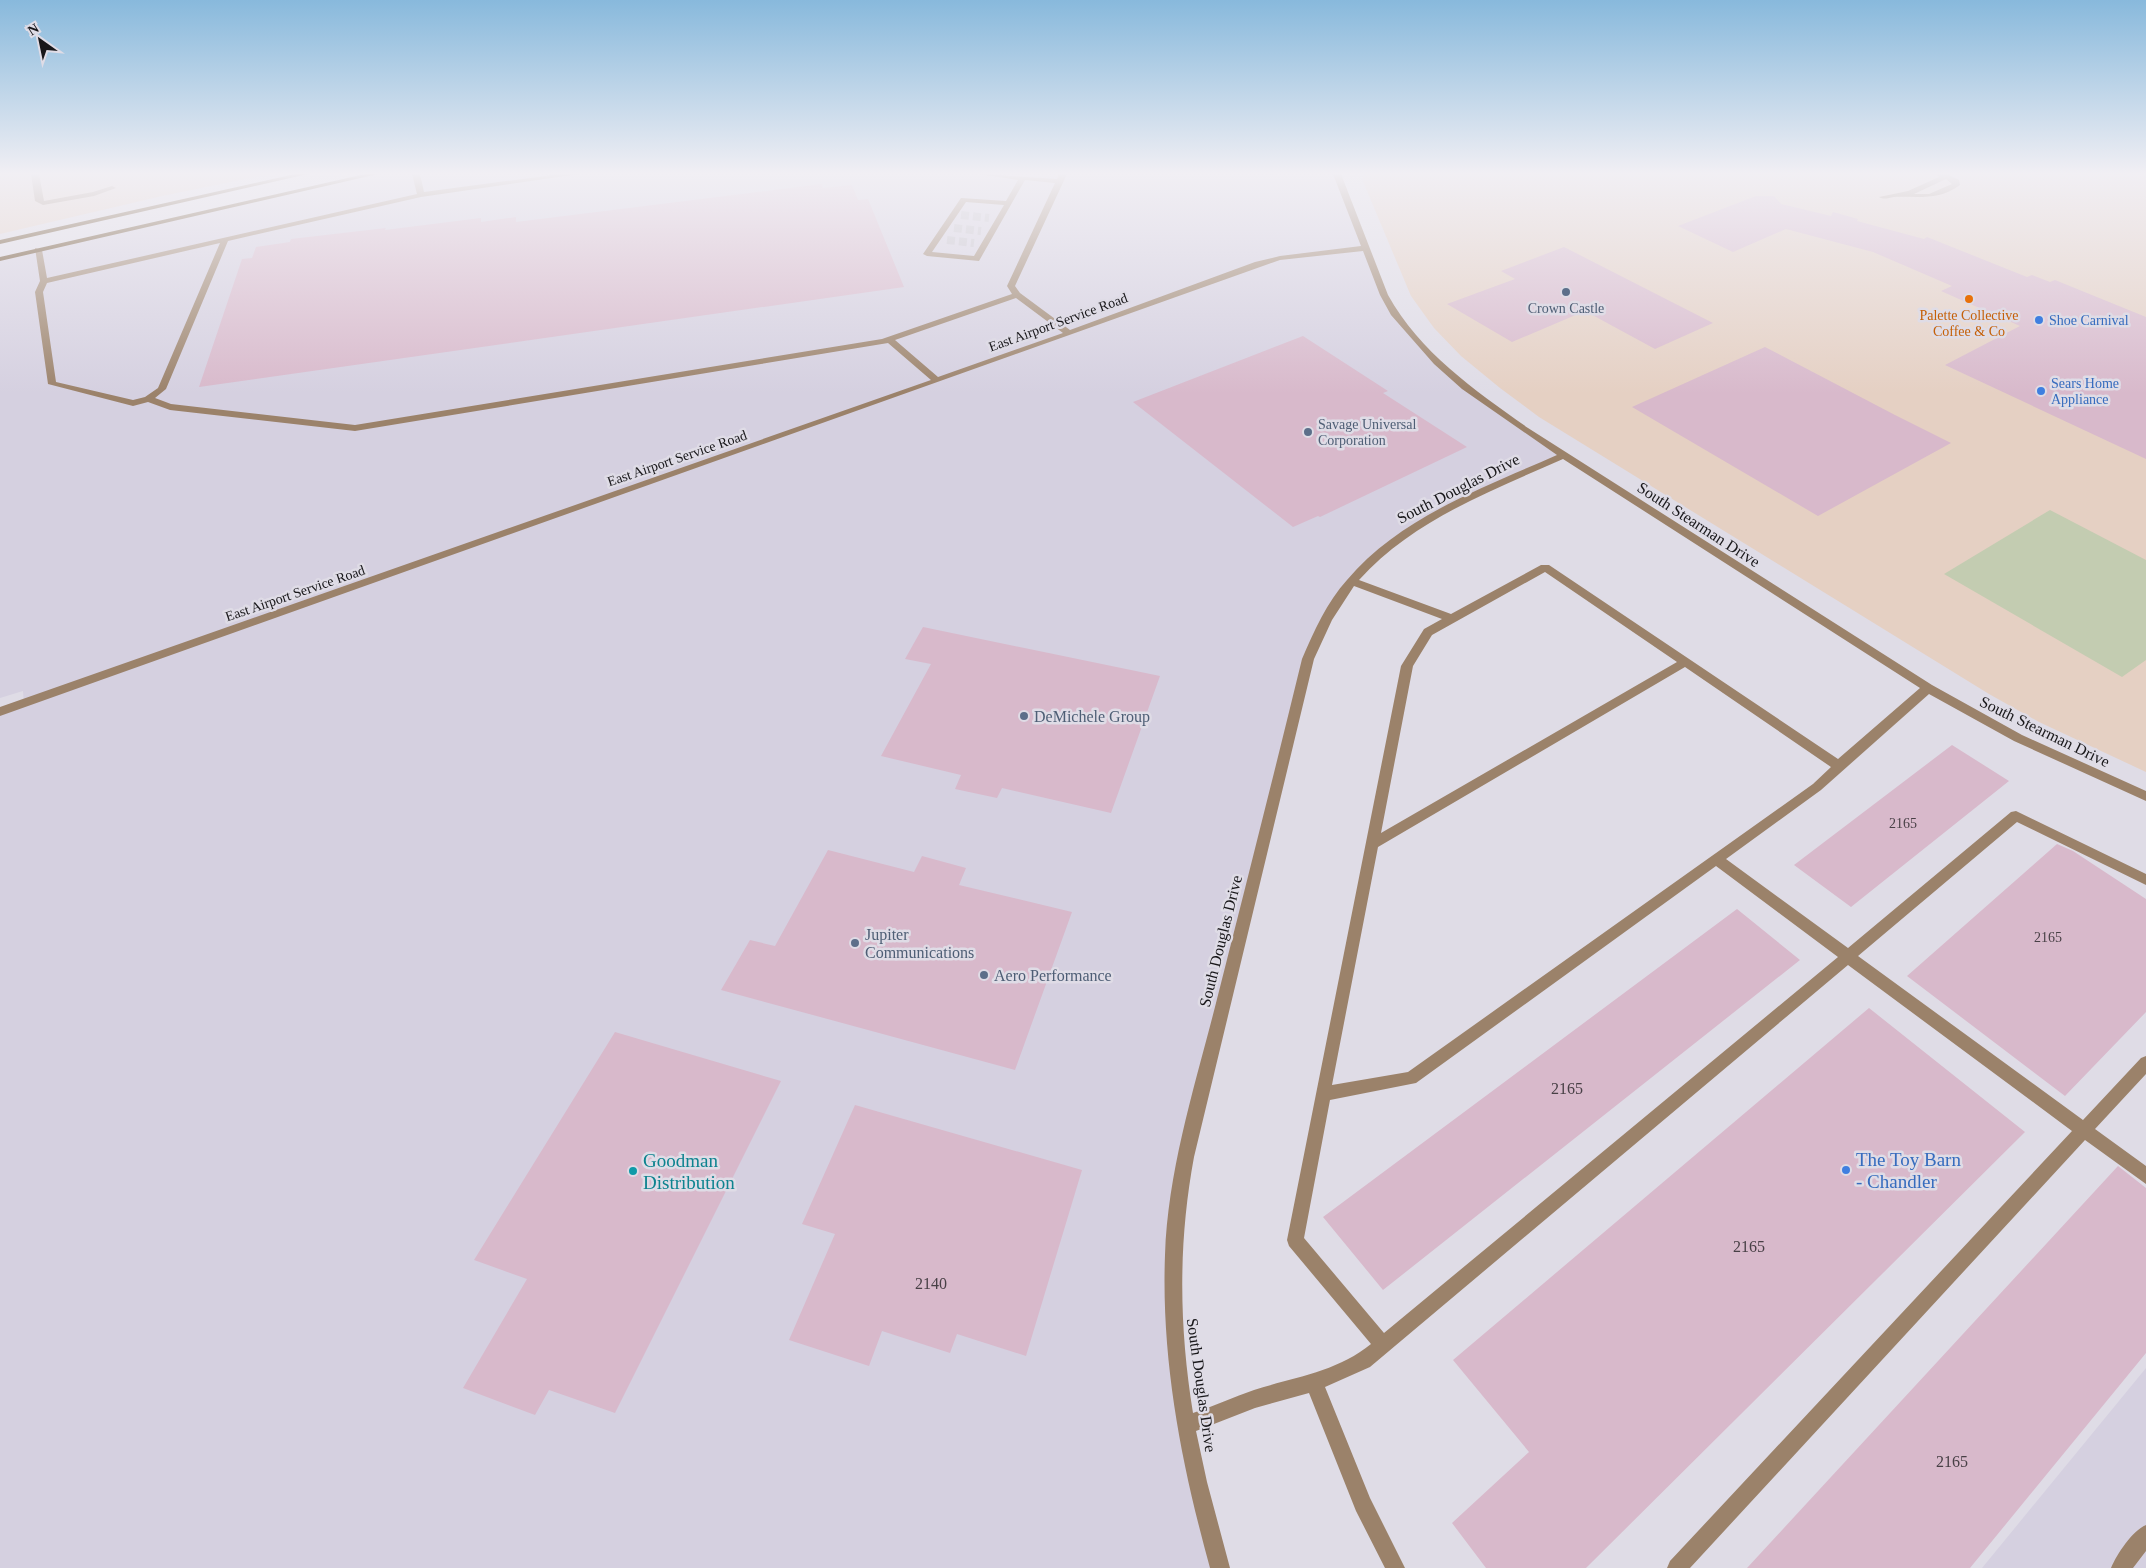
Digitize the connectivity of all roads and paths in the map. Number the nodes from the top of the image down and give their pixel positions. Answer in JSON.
{"nodes":[{"id":1,"x":51,"y":247,"type":"edge"},
{"id":2,"x":193,"y":247,"type":"edge"},
{"id":3,"x":222,"y":247,"type":"edge"},
{"id":4,"x":932,"y":247,"type":"edge"},
{"id":5,"x":983,"y":247,"type":"edge"},
{"id":6,"x":1028,"y":247,"type":"edge"},
{"id":7,"x":1367,"y":248,"type":"joint"},
{"id":8,"x":38,"y":250,"type":"junction"},
{"id":9,"x":0,"y":259,"type":"edge"},
{"id":10,"x":44,"y":280,"type":"junction"},
{"id":11,"x":1017,"y":295,"type":"junction"},
{"id":12,"x":1069,"y":333,"type":"junction"},
{"id":13,"x":890,"y":339,"type":"junction"},
{"id":14,"x":937,"y":381,"type":"junction"},
{"id":15,"x":148,"y":399,"type":"junction"},
{"id":16,"x":1564,"y":456,"type":"junction"},
{"id":17,"x":1351,"y":581,"type":"junction"},
{"id":18,"x":1452,"y":619,"type":"junction"},
{"id":19,"x":1684,"y":663,"type":"junction"},
{"id":20,"x":1928,"y":688,"type":"junction"},
{"id":21,"x":0,"y":712,"type":"edge"},
{"id":22,"x":1839,"y":766,"type":"junction"},
{"id":23,"x":2146,"y":796,"type":"edge"},
{"id":24,"x":1372,"y":845,"type":"junction"},
{"id":25,"x":1716,"y":860,"type":"junction"},
{"id":26,"x":2146,"y":880,"type":"edge"},
{"id":27,"x":1848,"y":958,"type":"junction"},
{"id":28,"x":2146,"y":1063,"type":"edge"},
{"id":29,"x":1323,"y":1094,"type":"junction"},
{"id":30,"x":2083,"y":1131,"type":"junction"},
{"id":31,"x":2146,"y":1176,"type":"edge"},
{"id":32,"x":1383,"y":1345,"type":"junction"},
{"id":33,"x":1314,"y":1383,"type":"junction"},
{"id":34,"x":1187,"y":1425,"type":"junction"},
{"id":35,"x":2146,"y":1535,"type":"edge"},
{"id":36,"x":1220,"y":1568,"type":"edge"},
{"id":37,"x":1395,"y":1568,"type":"edge"},
{"id":38,"x":1677,"y":1568,"type":"edge"},
{"id":39,"x":2121,"y":1568,"type":"edge"}],
"edges":[{"from":1,"to":8,"type":"main road"},
{"from":2,"to":10,"type":"street"},
{"from":3,"to":15,"type":"street"},
{"from":4,"to":5,"type":"street"},
{"from":6,"to":11,"type":"street"},
{"from":7,"to":12,"type":"street","name":"East Airport Service Road"},
{"from":7,"to":16,"type":"street","name":"South Stearman Drive"},
{"from":8,"to":9,"type":"main road"},
{"from":8,"to":10,"type":"street"},
{"from":10,"to":15,"type":"street"},
{"from":11,"to":12,"type":"street"},
{"from":11,"to":13,"type":"street"},
{"from":12,"to":14,"type":"street","name":"East Airport Service Road"},
{"from":13,"to":14,"type":"street"},
{"from":13,"to":15,"type":"street"},
{"from":14,"to":21,"type":"street","name":"East Airport Service Road"},
{"from":16,"to":17,"type":"street","name":"South Douglas Drive"},
{"from":16,"to":20,"type":"street","name":"South Stearman Drive"},
{"from":17,"to":18,"type":"street"},
{"from":17,"to":34,"type":"street","name":"South Douglas Drive"},
{"from":18,"to":19,"type":"street"},
{"from":18,"to":24,"type":"street"},
{"from":19,"to":22,"type":"street"},
{"from":19,"to":24,"type":"street"},
{"from":20,"to":22,"type":"street"},
{"from":20,"to":23,"type":"street","name":"South Stearman Drive"},
{"from":22,"to":25,"type":"street"},
{"from":24,"to":29,"type":"street"},
{"from":25,"to":27,"type":"street"},
{"from":25,"to":29,"type":"street"},
{"from":26,"to":27,"type":"street"},
{"from":27,"to":30,"type":"street"},
{"from":27,"to":32,"type":"street"},
{"from":28,"to":30,"type":"street"},
{"from":29,"to":32,"type":"street"},
{"from":30,"to":31,"type":"street"},
{"from":30,"to":38,"type":"street"},
{"from":32,"to":33,"type":"street"},
{"from":33,"to":34,"type":"street"},
{"from":33,"to":37,"type":"street"},
{"from":34,"to":36,"type":"street","name":"South Douglas Drive"},
{"from":35,"to":39,"type":"street"}]}
